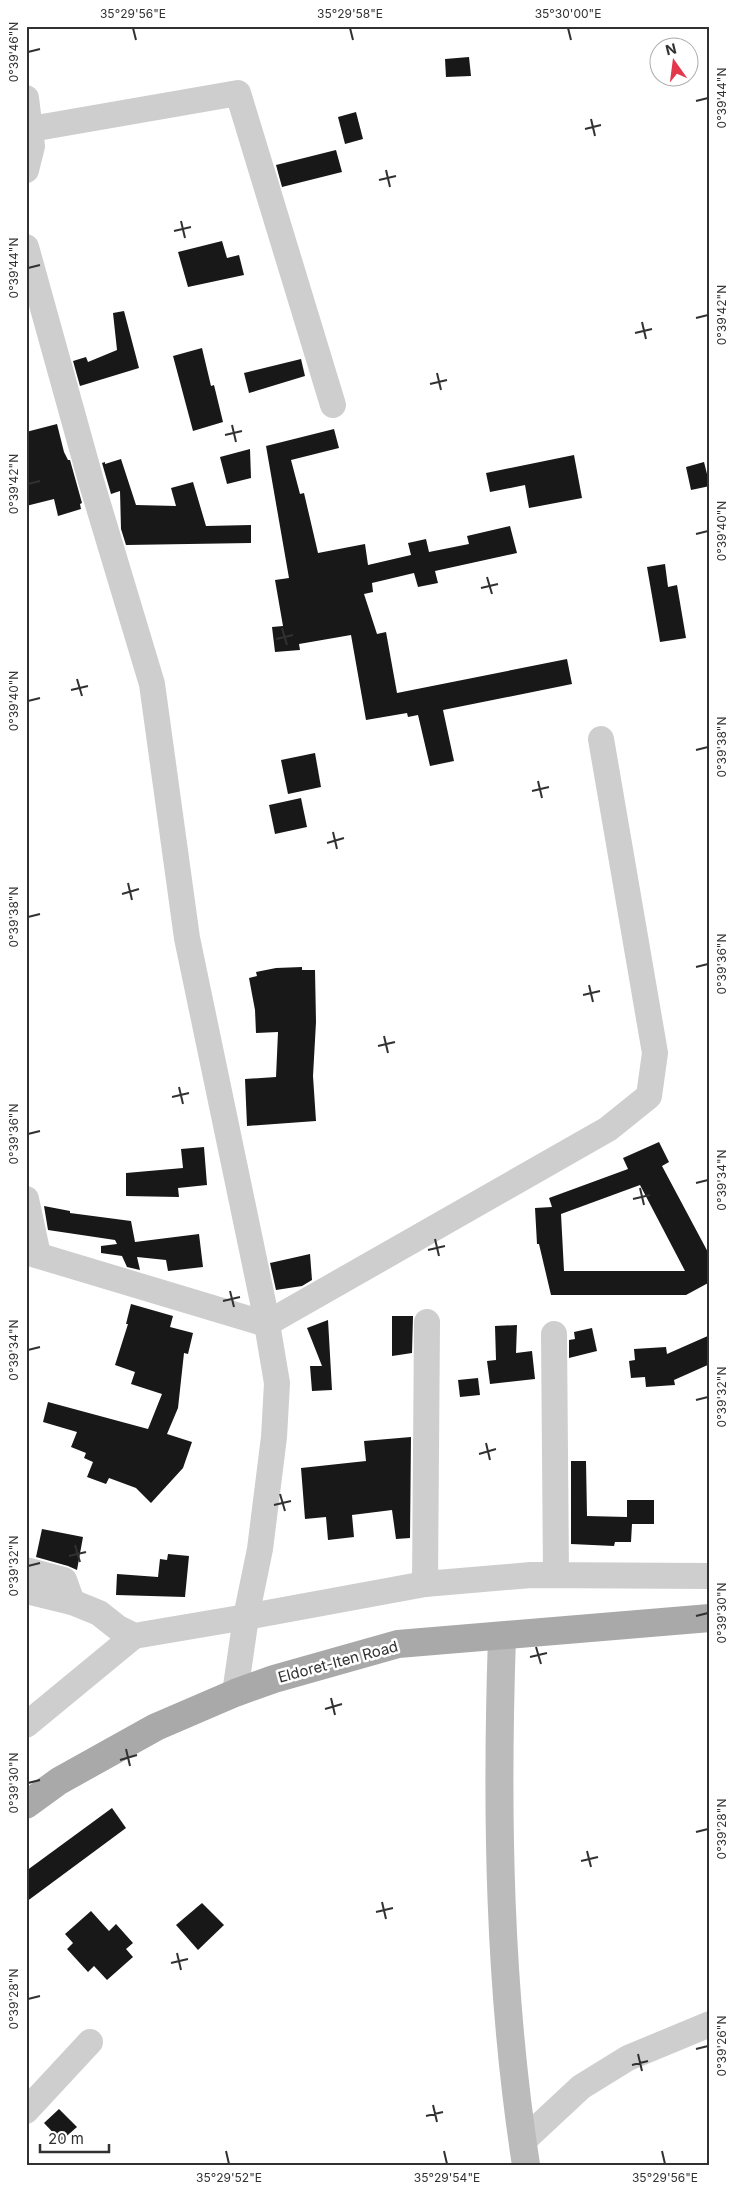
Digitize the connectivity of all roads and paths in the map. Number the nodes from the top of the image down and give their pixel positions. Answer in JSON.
{"nodes":[{"id":1,"x":26,"y":98,"type":"edge"},
{"id":2,"x":29,"y":128,"type":"edge"},
{"id":3,"x":26,"y":170,"type":"edge"},
{"id":4,"x":26,"y":247,"type":"edge"},
{"id":5,"x":333,"y":405,"type":"dead end"},
{"id":6,"x":601,"y":739,"type":"dead end"},
{"id":7,"x":26,"y":1199,"type":"edge"},
{"id":8,"x":32,"y":1254,"type":"edge"},
{"id":9,"x":427,"y":1322,"type":"dead end"},
{"id":10,"x":266,"y":1324,"type":"junction"},
{"id":11,"x":554,"y":1334,"type":"dead end"},
{"id":12,"x":26,"y":1570,"type":"edge"},
{"id":13,"x":556,"y":1575,"type":"junction"},
{"id":14,"x":710,"y":1576,"type":"edge"},
{"id":15,"x":425,"y":1584,"type":"junction"},
{"id":16,"x":26,"y":1592,"type":"edge"},
{"id":17,"x":72,"y":1602,"type":"junction"},
{"id":18,"x":246,"y":1617,"type":"junction"},
{"id":19,"x":710,"y":1618,"type":"edge"},
{"id":20,"x":134,"y":1636,"type":"junction"},
{"id":21,"x":502,"y":1637,"type":"junction"},
{"id":22,"x":234,"y":1693,"type":"junction"},
{"id":23,"x":26,"y":1725,"type":"edge"},
{"id":24,"x":26,"y":1805,"type":"edge"},
{"id":25,"x":710,"y":2024,"type":"edge"},
{"id":26,"x":90,"y":2042,"type":"dead end"},
{"id":27,"x":26,"y":2111,"type":"edge"},
{"id":28,"x":524,"y":2153,"type":"edge"}],
"edges":[{"from":1,"to":2,"type":"street"},
{"from":2,"to":3,"type":"street"},
{"from":2,"to":5,"type":"street"},
{"from":4,"to":10,"type":"street"},
{"from":6,"to":10,"type":"street"},
{"from":7,"to":8,"type":"street"},
{"from":8,"to":10,"type":"street"},
{"from":9,"to":15,"type":"street"},
{"from":10,"to":18,"type":"street"},
{"from":11,"to":13,"type":"street"},
{"from":12,"to":17,"type":"street"},
{"from":13,"to":14,"type":"street"},
{"from":13,"to":15,"type":"street"},
{"from":15,"to":18,"type":"street"},
{"from":16,"to":17,"type":"street"},
{"from":17,"to":20,"type":"street"},
{"from":18,"to":20,"type":"street"},
{"from":18,"to":22,"type":"street"},
{"from":19,"to":21,"type":"main road","name":"Eldoret-Iten Road"},
{"from":20,"to":23,"type":"street"},
{"from":21,"to":22,"type":"main road","name":"Eldoret-Iten Road"},
{"from":21,"to":28,"type":"main road"},
{"from":22,"to":24,"type":"main road","name":"Eldoret-Iten Road"},
{"from":25,"to":28,"type":"street"},
{"from":26,"to":27,"type":"street"}]}
